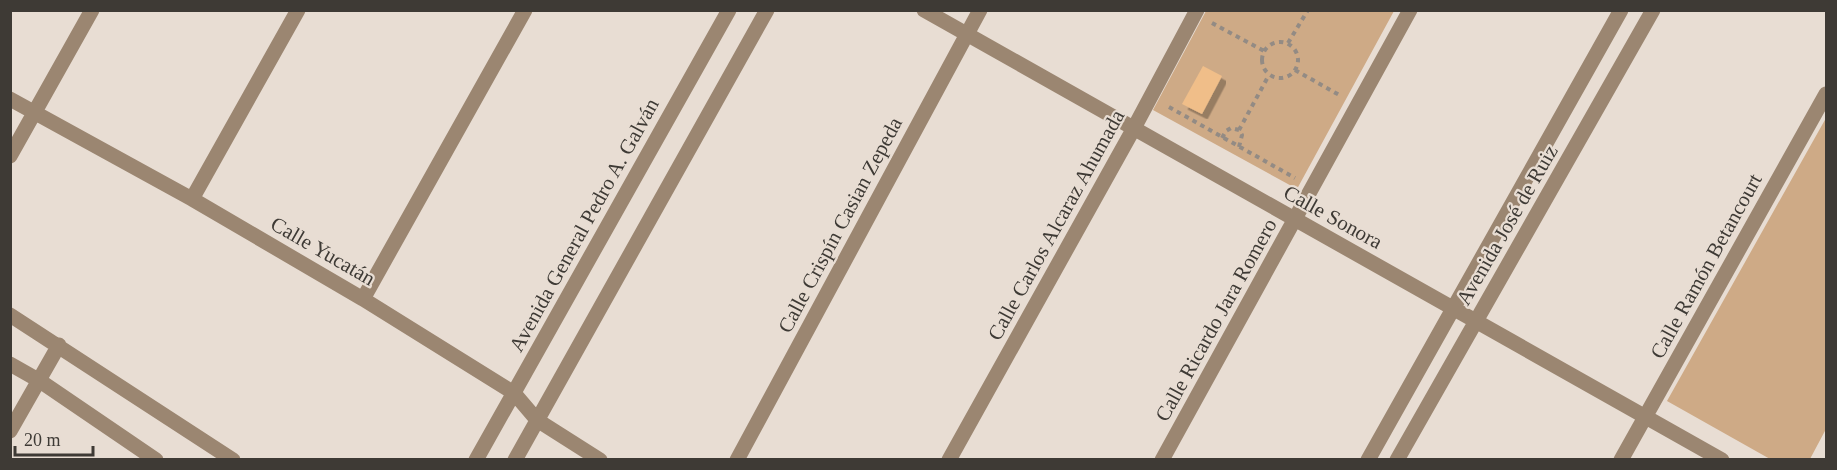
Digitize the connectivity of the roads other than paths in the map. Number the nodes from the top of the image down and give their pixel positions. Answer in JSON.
{"nodes":[{"id":1,"x":92,"y":10,"type":"edge"},
{"id":2,"x":297,"y":10,"type":"edge"},
{"id":3,"x":525,"y":10,"type":"edge"},
{"id":4,"x":729,"y":10,"type":"edge"},
{"id":5,"x":767,"y":10,"type":"edge"},
{"id":6,"x":924,"y":10,"type":"edge"},
{"id":7,"x":980,"y":10,"type":"edge"},
{"id":8,"x":1410,"y":10,"type":"edge"},
{"id":9,"x":1622,"y":10,"type":"edge"},
{"id":10,"x":1653,"y":10,"type":"edge"},
{"id":11,"x":1202,"y":15,"type":"edge"},
{"id":12,"x":966,"y":34,"type":"junction"},
{"id":13,"x":1827,"y":94,"type":"edge"},
{"id":14,"x":10,"y":99,"type":"edge"},
{"id":15,"x":35,"y":112,"type":"junction"},
{"id":16,"x":1134,"y":128,"type":"junction"},
{"id":17,"x":10,"y":156,"type":"edge"},
{"id":18,"x":192,"y":199,"type":"junction"},
{"id":19,"x":1296,"y":219,"type":"junction"},
{"id":20,"x":363,"y":299,"type":"junction"},
{"id":21,"x":1453,"y":309,"type":"junction"},
{"id":22,"x":10,"y":315,"type":"edge"},
{"id":23,"x":1476,"y":321,"type":"junction"},
{"id":24,"x":59,"y":345,"type":"junction"},
{"id":25,"x":10,"y":364,"type":"edge"},
{"id":26,"x":40,"y":381,"type":"junction"},
{"id":27,"x":514,"y":393,"type":"junction"},
{"id":28,"x":1646,"y":417,"type":"junction"},
{"id":29,"x":537,"y":420,"type":"junction"},
{"id":30,"x":10,"y":431,"type":"edge"},
{"id":31,"x":226,"y":458,"type":"edge"},
{"id":32,"x":156,"y":459,"type":"edge"},
{"id":33,"x":476,"y":459,"type":"edge"},
{"id":34,"x":515,"y":459,"type":"edge"},
{"id":35,"x":600,"y":459,"type":"edge"},
{"id":36,"x":737,"y":459,"type":"edge"},
{"id":37,"x":949,"y":459,"type":"edge"},
{"id":38,"x":1162,"y":459,"type":"edge"},
{"id":39,"x":1368,"y":459,"type":"edge"},
{"id":40,"x":1397,"y":459,"type":"edge"},
{"id":41,"x":1622,"y":459,"type":"edge"},
{"id":42,"x":1722,"y":459,"type":"edge"}],
"edges":[{"from":1,"to":15,"type":"street"},
{"from":2,"to":18,"type":"street"},
{"from":3,"to":20,"type":"street"},
{"from":4,"to":27,"type":"street","name":"Avenida General Pedro A. Galván"},
{"from":5,"to":29,"type":"street"},
{"from":6,"to":12,"type":"street","name":"Calle Sonora"},
{"from":7,"to":12,"type":"street","name":"Calle Crispín Casian Zepeda"},
{"from":8,"to":19,"type":"street","name":"Calle Ricardo Jara Romero"},
{"from":9,"to":21,"type":"street","name":"Avenida José de Ruiz"},
{"from":10,"to":23,"type":"street","name":"Avenida José de Ruiz"},
{"from":11,"to":16,"type":"street","name":"Calle Carlos Alcaraz Ahumada"},
{"from":12,"to":16,"type":"street","name":"Calle Sonora"},
{"from":12,"to":36,"type":"street","name":"Calle Crispín Casian Zepeda"},
{"from":13,"to":28,"type":"street","name":"Calle Ramón Betancourt"},
{"from":14,"to":15,"type":"street","name":"Calle Yucatán"},
{"from":15,"to":17,"type":"street"},
{"from":15,"to":18,"type":"street","name":"Calle Yucatán"},
{"from":16,"to":19,"type":"street","name":"Calle Sonora"},
{"from":16,"to":37,"type":"street","name":"Calle Carlos Alcaraz Ahumada"},
{"from":18,"to":20,"type":"street","name":"Calle Yucatán"},
{"from":19,"to":21,"type":"street","name":"Calle Sonora"},
{"from":19,"to":38,"type":"street","name":"Calle Ricardo Jara Romero"},
{"from":20,"to":27,"type":"street","name":"Calle Yucatán"},
{"from":21,"to":23,"type":"street","name":"Calle Sonora"},
{"from":21,"to":39,"type":"street","name":"Avenida José de Ruiz"},
{"from":22,"to":24,"type":"street"},
{"from":23,"to":28,"type":"street","name":"Calle Sonora"},
{"from":23,"to":40,"type":"street","name":"Avenida José de Ruiz"},
{"from":24,"to":26,"type":"street"},
{"from":24,"to":31,"type":"street"},
{"from":25,"to":26,"type":"street"},
{"from":26,"to":30,"type":"street"},
{"from":26,"to":32,"type":"street"},
{"from":27,"to":29,"type":"street","name":"Calle Yucatán"},
{"from":27,"to":33,"type":"street","name":"Avenida General Pedro A. Galván"},
{"from":28,"to":41,"type":"street","name":"Calle Ramón Betancourt"},
{"from":28,"to":42,"type":"street","name":"Calle Sonora"},
{"from":29,"to":34,"type":"street"},
{"from":29,"to":35,"type":"street","name":"Calle Yucatán"}]}
